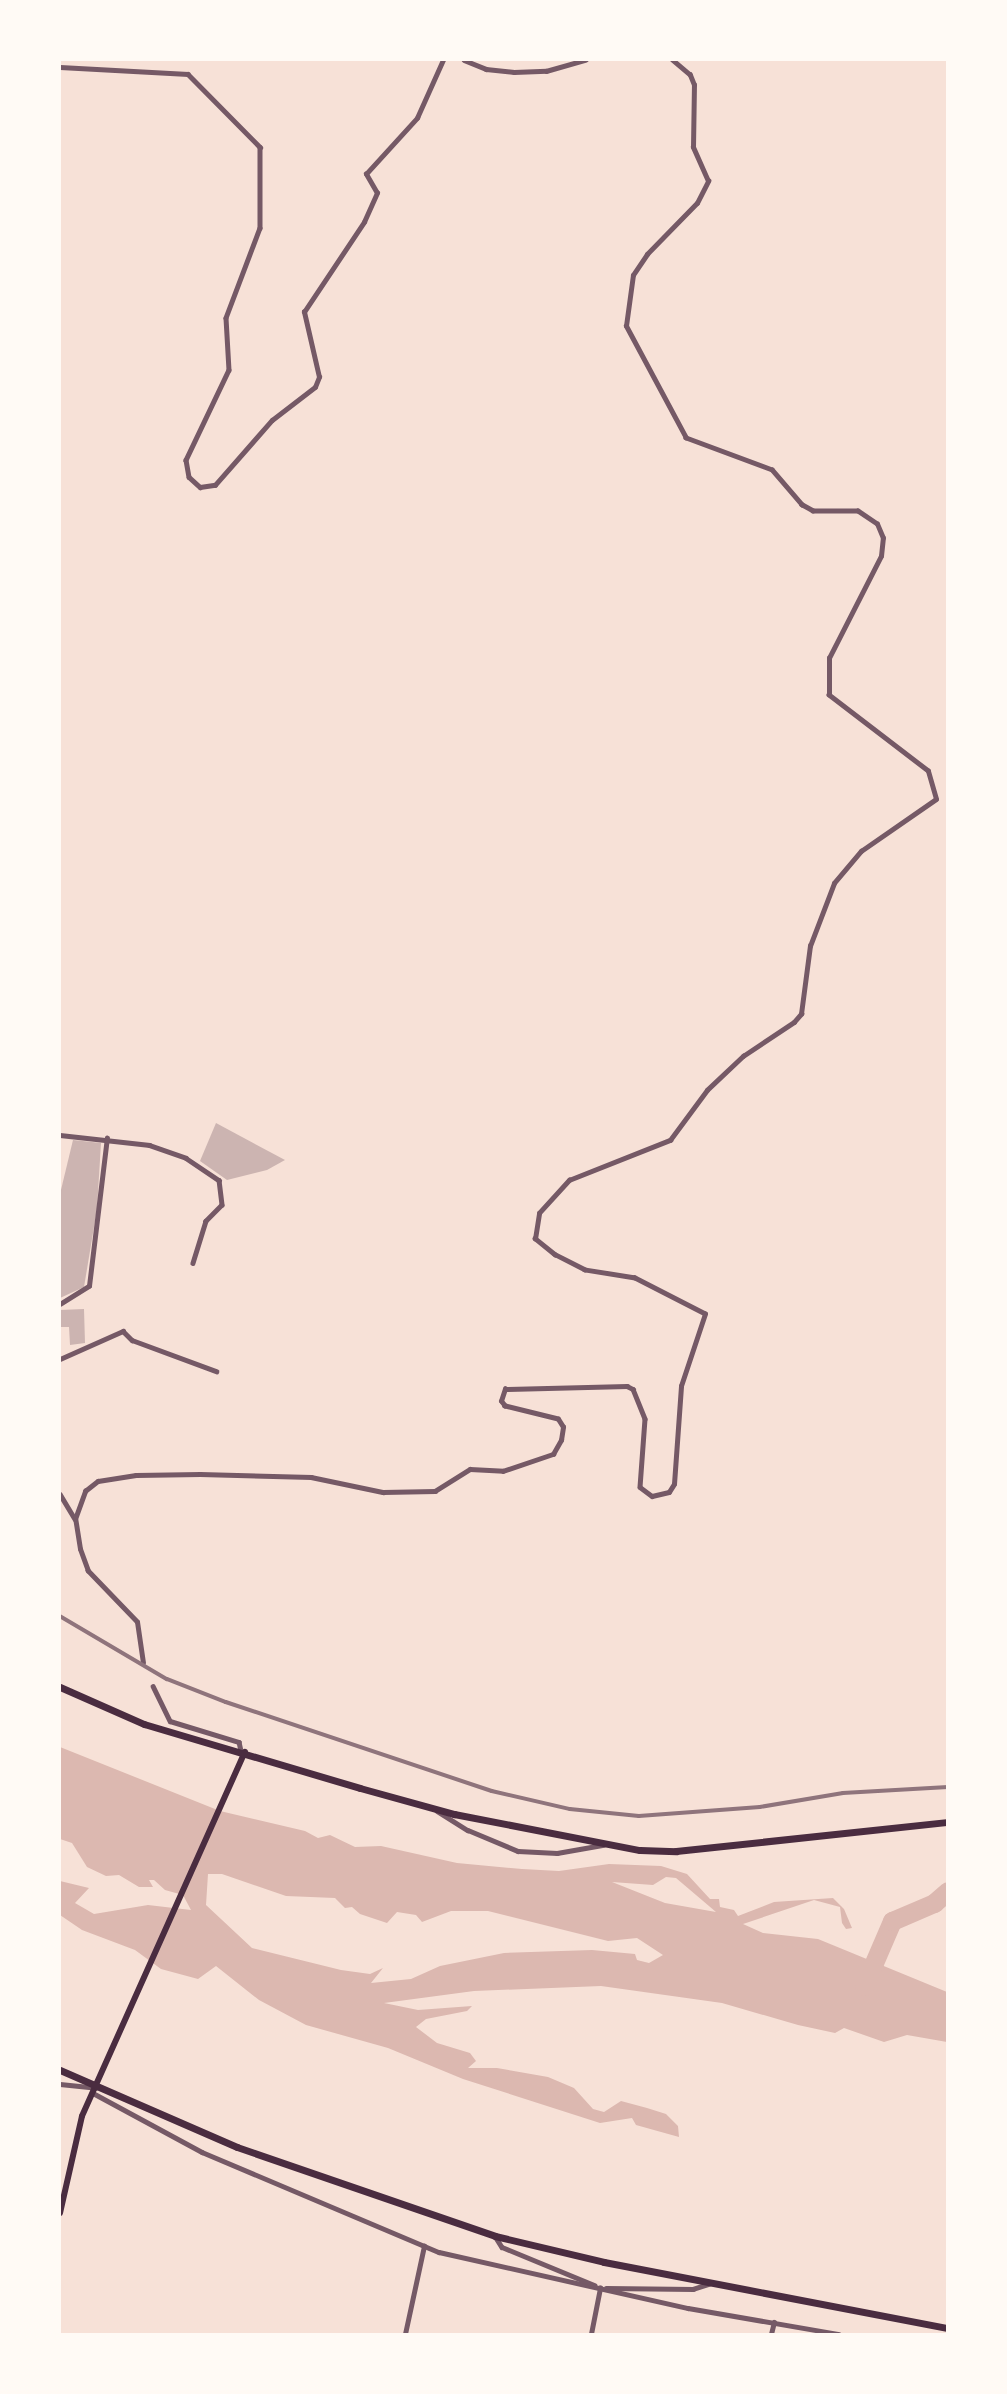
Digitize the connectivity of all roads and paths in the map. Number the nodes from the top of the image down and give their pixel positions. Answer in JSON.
{"nodes":[{"id":1,"x":443,"y":60,"type":"edge"},
{"id":2,"x":464,"y":60,"type":"edge"},
{"id":3,"x":585,"y":60,"type":"edge"},
{"id":4,"x":672,"y":60,"type":"edge"},
{"id":5,"x":60,"y":67,"type":"edge"},
{"id":6,"x":60,"y":1135,"type":"edge"},
{"id":7,"x":107,"y":1138,"type":"junction"},
{"id":8,"x":192,"y":1263,"type":"dead end"},
{"id":9,"x":60,"y":1304,"type":"edge"},
{"id":10,"x":60,"y":1359,"type":"edge"},
{"id":11,"x":216,"y":1371,"type":"dead end"},
{"id":12,"x":60,"y":1494,"type":"edge"},
{"id":13,"x":75,"y":1519,"type":"junction"},
{"id":14,"x":143,"y":1662,"type":"dead end"},
{"id":15,"x":153,"y":1686,"type":"dead end"},
{"id":16,"x":60,"y":1687,"type":"edge"},
{"id":17,"x":243,"y":1751,"type":"junction"},
{"id":18,"x":434,"y":1809,"type":"junction"},
{"id":19,"x":947,"y":1822,"type":"edge"},
{"id":20,"x":606,"y":1844,"type":"junction"},
{"id":21,"x":60,"y":2070,"type":"edge"},
{"id":22,"x":60,"y":2084,"type":"edge"},
{"id":23,"x":94,"y":2090,"type":"junction"},
{"id":24,"x":60,"y":2213,"type":"edge"},
{"id":25,"x":495,"y":2236,"type":"junction"},
{"id":26,"x":424,"y":2246,"type":"junction"},
{"id":27,"x":711,"y":2282,"type":"junction"},
{"id":28,"x":600,"y":2288,"type":"junction"},
{"id":29,"x":774,"y":2322,"type":"junction"},
{"id":30,"x":947,"y":2328,"type":"edge"},
{"id":31,"x":405,"y":2334,"type":"edge"},
{"id":32,"x":591,"y":2334,"type":"edge"},
{"id":33,"x":771,"y":2334,"type":"edge"},
{"id":34,"x":839,"y":2334,"type":"edge"}],
"edges":[{"from":1,"to":5,"type":"street"},
{"from":2,"to":3,"type":"street"},
{"from":4,"to":13,"type":"street"},
{"from":6,"to":7,"type":"street"},
{"from":7,"to":8,"type":"street"},
{"from":7,"to":9,"type":"street"},
{"from":10,"to":11,"type":"street"},
{"from":12,"to":13,"type":"street"},
{"from":13,"to":14,"type":"street"},
{"from":15,"to":17,"type":"street"},
{"from":16,"to":17,"type":"highway"},
{"from":17,"to":18,"type":"highway"},
{"from":17,"to":23,"type":"main road"},
{"from":18,"to":20,"type":"highway"},
{"from":18,"to":20,"type":"street"},
{"from":19,"to":20,"type":"highway"},
{"from":21,"to":23,"type":"highway"},
{"from":22,"to":23,"type":"street"},
{"from":23,"to":24,"type":"main road"},
{"from":23,"to":25,"type":"highway"},
{"from":23,"to":26,"type":"street"},
{"from":25,"to":27,"type":"highway"},
{"from":25,"to":28,"type":"street"},
{"from":26,"to":28,"type":"street"},
{"from":26,"to":31,"type":"street"},
{"from":27,"to":28,"type":"street"},
{"from":27,"to":30,"type":"highway"},
{"from":28,"to":29,"type":"street"},
{"from":28,"to":32,"type":"street"},
{"from":29,"to":33,"type":"street"},
{"from":29,"to":34,"type":"street"}]}
